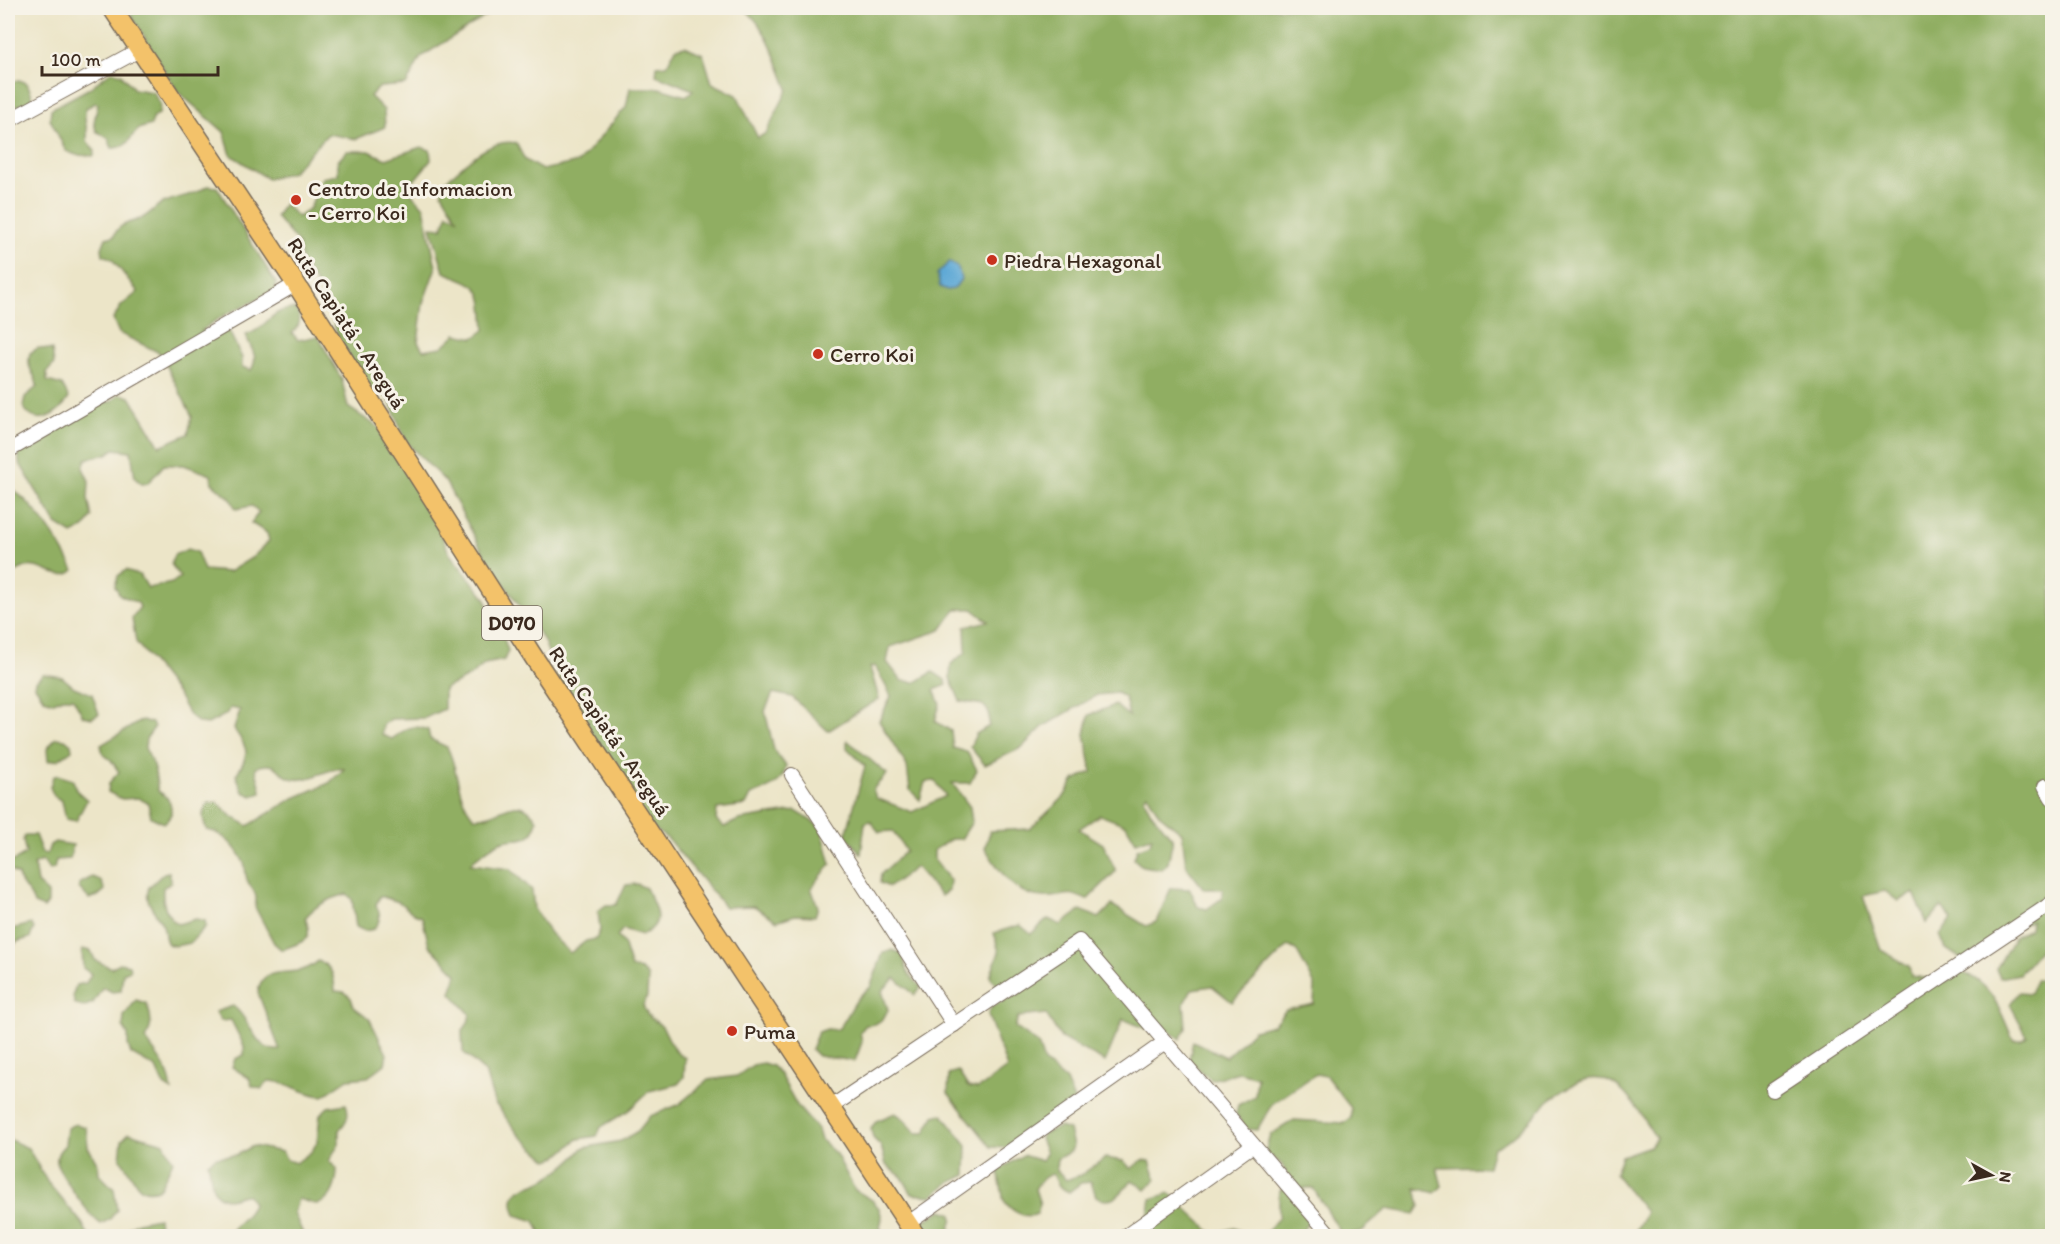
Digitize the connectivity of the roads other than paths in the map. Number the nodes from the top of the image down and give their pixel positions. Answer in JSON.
{"nodes":[{"id":1,"x":112,"y":8,"type":"edge"},
{"id":2,"x":139,"y":50,"type":"junction"},
{"id":3,"x":8,"y":121,"type":"edge"},
{"id":4,"x":296,"y":284,"type":"junction"},
{"id":5,"x":8,"y":450,"type":"edge"},
{"id":6,"x":792,"y":775,"type":"dead end"},
{"id":7,"x":2045,"y":786,"type":"dead end"},
{"id":8,"x":2052,"y":798,"type":"edge"},
{"id":9,"x":2052,"y":903,"type":"edge"},
{"id":10,"x":954,"y":1024,"type":"junction"},
{"id":11,"x":1166,"y":1042,"type":"junction"},
{"id":12,"x":1773,"y":1090,"type":"dead end"},
{"id":13,"x":831,"y":1107,"type":"junction"},
{"id":14,"x":1253,"y":1145,"type":"junction"},
{"id":15,"x":912,"y":1230,"type":"edge"},
{"id":16,"x":1126,"y":1236,"type":"edge"},
{"id":17,"x":1331,"y":1236,"type":"edge"}],
"edges":[{"from":1,"to":2,"type":"main road","name":"Ruta Capiatá - Areguá","number":"D070"},
{"from":2,"to":3,"type":"street"},
{"from":2,"to":4,"type":"main road","name":"Ruta Capiatá - Areguá","number":"D070"},
{"from":4,"to":5,"type":"street"},
{"from":4,"to":13,"type":"main road","name":"Ruta Capiatá - Areguá","number":"D070"},
{"from":6,"to":10,"type":"street"},
{"from":7,"to":8,"type":"street"},
{"from":9,"to":12,"type":"street"},
{"from":10,"to":11,"type":"street"},
{"from":10,"to":13,"type":"street"},
{"from":11,"to":14,"type":"street"},
{"from":11,"to":15,"type":"street"},
{"from":13,"to":15,"type":"main road","name":"Ruta Capiatá - Areguá","number":"D070"},
{"from":14,"to":16,"type":"street"},
{"from":14,"to":17,"type":"street"}]}
